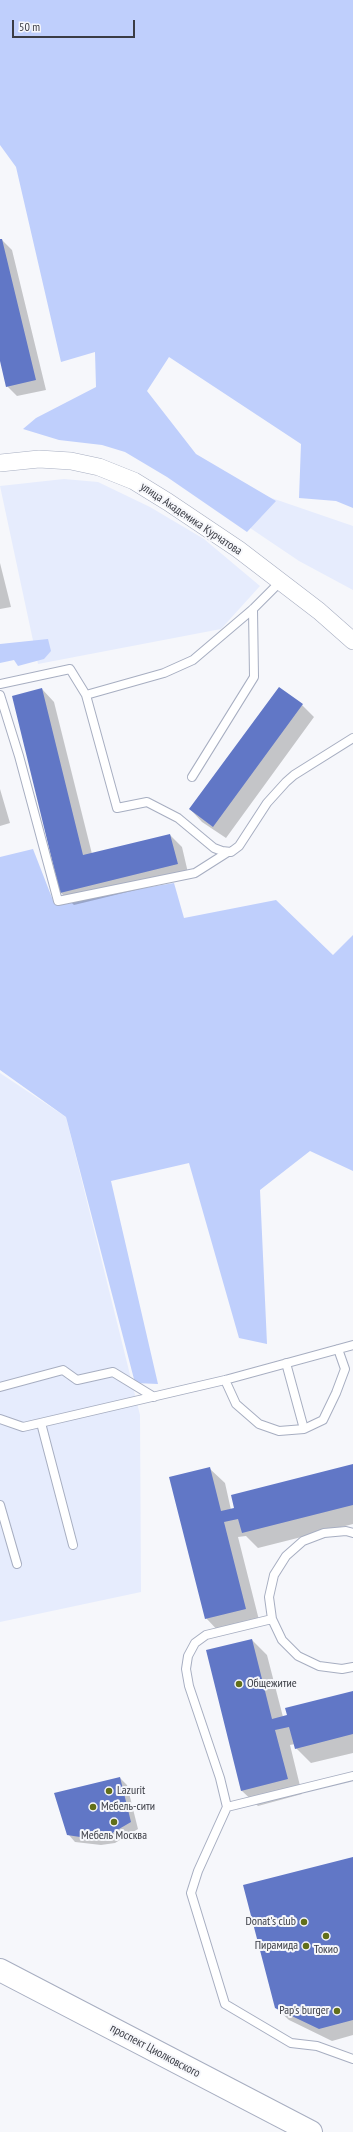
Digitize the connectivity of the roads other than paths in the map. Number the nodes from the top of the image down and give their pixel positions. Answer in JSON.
{"nodes":[{"id":1,"x":1,"y":458,"type":"edge"},
{"id":2,"x":281,"y":581,"type":"junction"},
{"id":3,"x":253,"y":609,"type":"junction"},
{"id":4,"x":353,"y":641,"type":"edge"},
{"id":5,"x":0,"y":684,"type":"edge"},
{"id":6,"x":0,"y":695,"type":"edge"},
{"id":7,"x":86,"y":695,"type":"junction"},
{"id":8,"x":353,"y":738,"type":"edge"},
{"id":9,"x":192,"y":777,"type":"dead end"},
{"id":10,"x":228,"y":852,"type":"junction"},
{"id":11,"x":353,"y":1345,"type":"edge"},
{"id":12,"x":338,"y":1349,"type":"junction"},
{"id":13,"x":286,"y":1363,"type":"junction"},
{"id":14,"x":225,"y":1380,"type":"junction"},
{"id":15,"x":0,"y":1387,"type":"edge"},
{"id":16,"x":154,"y":1397,"type":"junction"},
{"id":17,"x":0,"y":1419,"type":"edge"},
{"id":18,"x":41,"y":1424,"type":"junction"},
{"id":19,"x":304,"y":1429,"type":"junction"},
{"id":20,"x":0,"y":1505,"type":"edge"},
{"id":21,"x":353,"y":1533,"type":"edge"},
{"id":22,"x":73,"y":1545,"type":"dead end"},
{"id":23,"x":17,"y":1564,"type":"dead end"},
{"id":24,"x":272,"y":1619,"type":"junction"},
{"id":25,"x":353,"y":1667,"type":"edge"},
{"id":26,"x":353,"y":1776,"type":"edge"},
{"id":27,"x":227,"y":1808,"type":"junction"},
{"id":28,"x":0,"y":1970,"type":"edge"},
{"id":29,"x":353,"y":2060,"type":"edge"},
{"id":30,"x":311,"y":2132,"type":"edge"}],
"edges":[{"from":1,"to":2,"type":"street","name":"улица Академика Курчатова"},
{"from":2,"to":3,"type":"lane"},
{"from":2,"to":4,"type":"street","name":"улица Академика Курчатова"},
{"from":3,"to":7,"type":"lane"},
{"from":3,"to":9,"type":"lane"},
{"from":5,"to":7,"type":"lane"},
{"from":6,"to":10,"type":"lane"},
{"from":7,"to":10,"type":"lane"},
{"from":8,"to":10,"type":"lane"},
{"from":11,"to":12,"type":"lane"},
{"from":12,"to":13,"type":"lane"},
{"from":12,"to":19,"type":"lane"},
{"from":13,"to":14,"type":"lane"},
{"from":13,"to":19,"type":"lane"},
{"from":14,"to":16,"type":"lane"},
{"from":14,"to":19,"type":"lane"},
{"from":15,"to":16,"type":"lane"},
{"from":16,"to":18,"type":"lane"},
{"from":17,"to":18,"type":"lane"},
{"from":18,"to":22,"type":"lane"},
{"from":20,"to":23,"type":"lane"},
{"from":21,"to":24,"type":"lane"},
{"from":24,"to":25,"type":"lane"},
{"from":24,"to":27,"type":"lane"},
{"from":26,"to":27,"type":"lane"},
{"from":27,"to":29,"type":"lane"},
{"from":28,"to":30,"type":"main road","name":"проспект Циолковского"}]}
